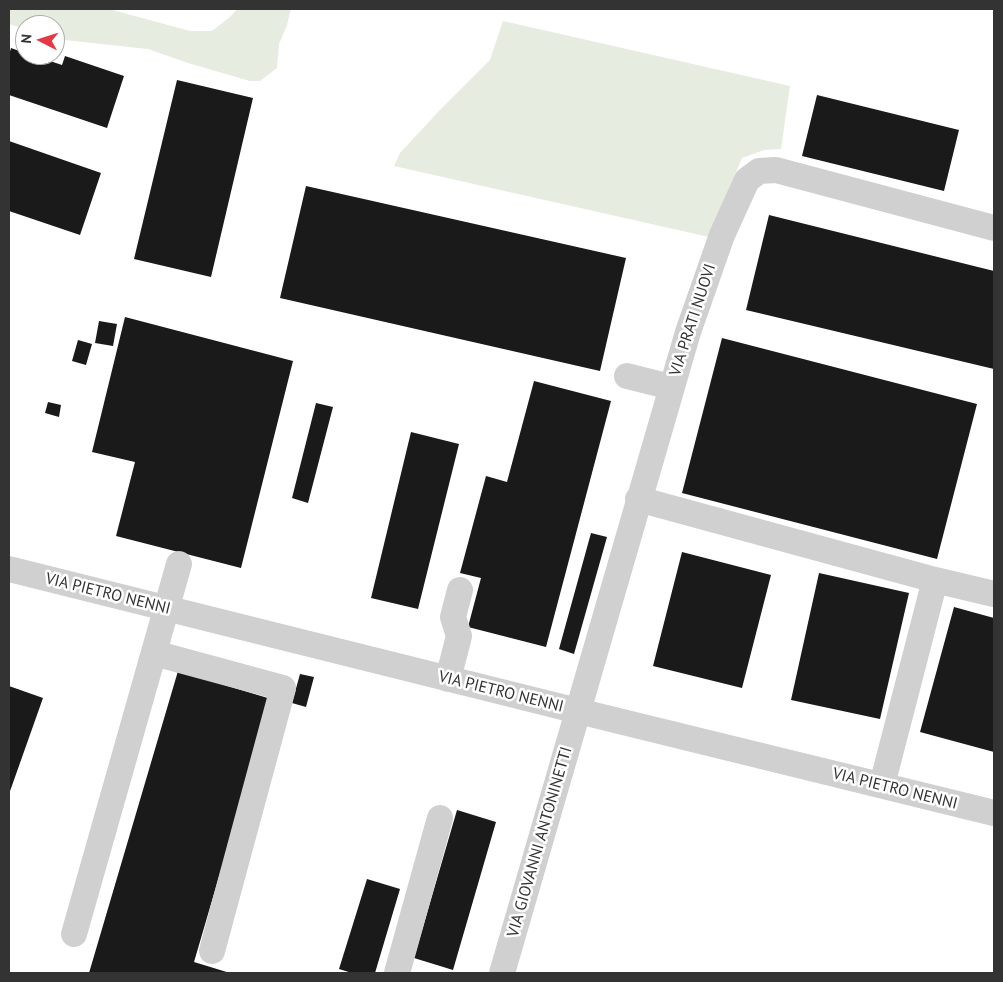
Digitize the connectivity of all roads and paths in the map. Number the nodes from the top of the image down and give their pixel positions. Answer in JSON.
{"nodes":[{"id":1,"x":994,"y":228,"type":"edge"},
{"id":2,"x":627,"y":376,"type":"dead end"},
{"id":3,"x":671,"y":387,"type":"junction"},
{"id":4,"x":638,"y":498,"type":"junction"},
{"id":5,"x":178,"y":564,"type":"dead end"},
{"id":6,"x":9,"y":569,"type":"edge"},
{"id":7,"x":935,"y":580,"type":"junction"},
{"id":8,"x":460,"y":590,"type":"dead end"},
{"id":9,"x":994,"y":594,"type":"edge"},
{"id":10,"x":167,"y":608,"type":"junction"},
{"id":11,"x":154,"y":652,"type":"junction"},
{"id":12,"x":448,"y":679,"type":"junction"},
{"id":13,"x":578,"y":711,"type":"junction"},
{"id":14,"x":882,"y":786,"type":"junction"},
{"id":15,"x":994,"y":813,"type":"edge"},
{"id":16,"x":440,"y":818,"type":"dead end"},
{"id":17,"x":74,"y":934,"type":"dead end"},
{"id":18,"x":212,"y":951,"type":"dead end"},
{"id":19,"x":397,"y":973,"type":"edge"},
{"id":20,"x":502,"y":973,"type":"edge"}],
"edges":[{"from":1,"to":3,"type":"street","name":"VIA PRATI NUOVI"},
{"from":2,"to":3,"type":"street"},
{"from":3,"to":4,"type":"street","name":"VIA PRATI NUOVI"},
{"from":4,"to":7,"type":"street"},
{"from":4,"to":13,"type":"street","name":"VIA PRATI NUOVI"},
{"from":5,"to":10,"type":"street"},
{"from":6,"to":10,"type":"street","name":"VIA PIETRO NENNI"},
{"from":7,"to":9,"type":"street"},
{"from":7,"to":14,"type":"street"},
{"from":8,"to":12,"type":"street"},
{"from":10,"to":11,"type":"street"},
{"from":10,"to":12,"type":"street","name":"VIA PIETRO NENNI"},
{"from":11,"to":17,"type":"street"},
{"from":11,"to":18,"type":"street"},
{"from":12,"to":13,"type":"street","name":"VIA PIETRO NENNI"},
{"from":13,"to":14,"type":"street","name":"VIA PIETRO NENNI"},
{"from":13,"to":20,"type":"street","name":"VIA GIOVANNI ANTONINETTI"},
{"from":14,"to":15,"type":"street","name":"VIA PIETRO NENNI"},
{"from":16,"to":19,"type":"street"}]}
